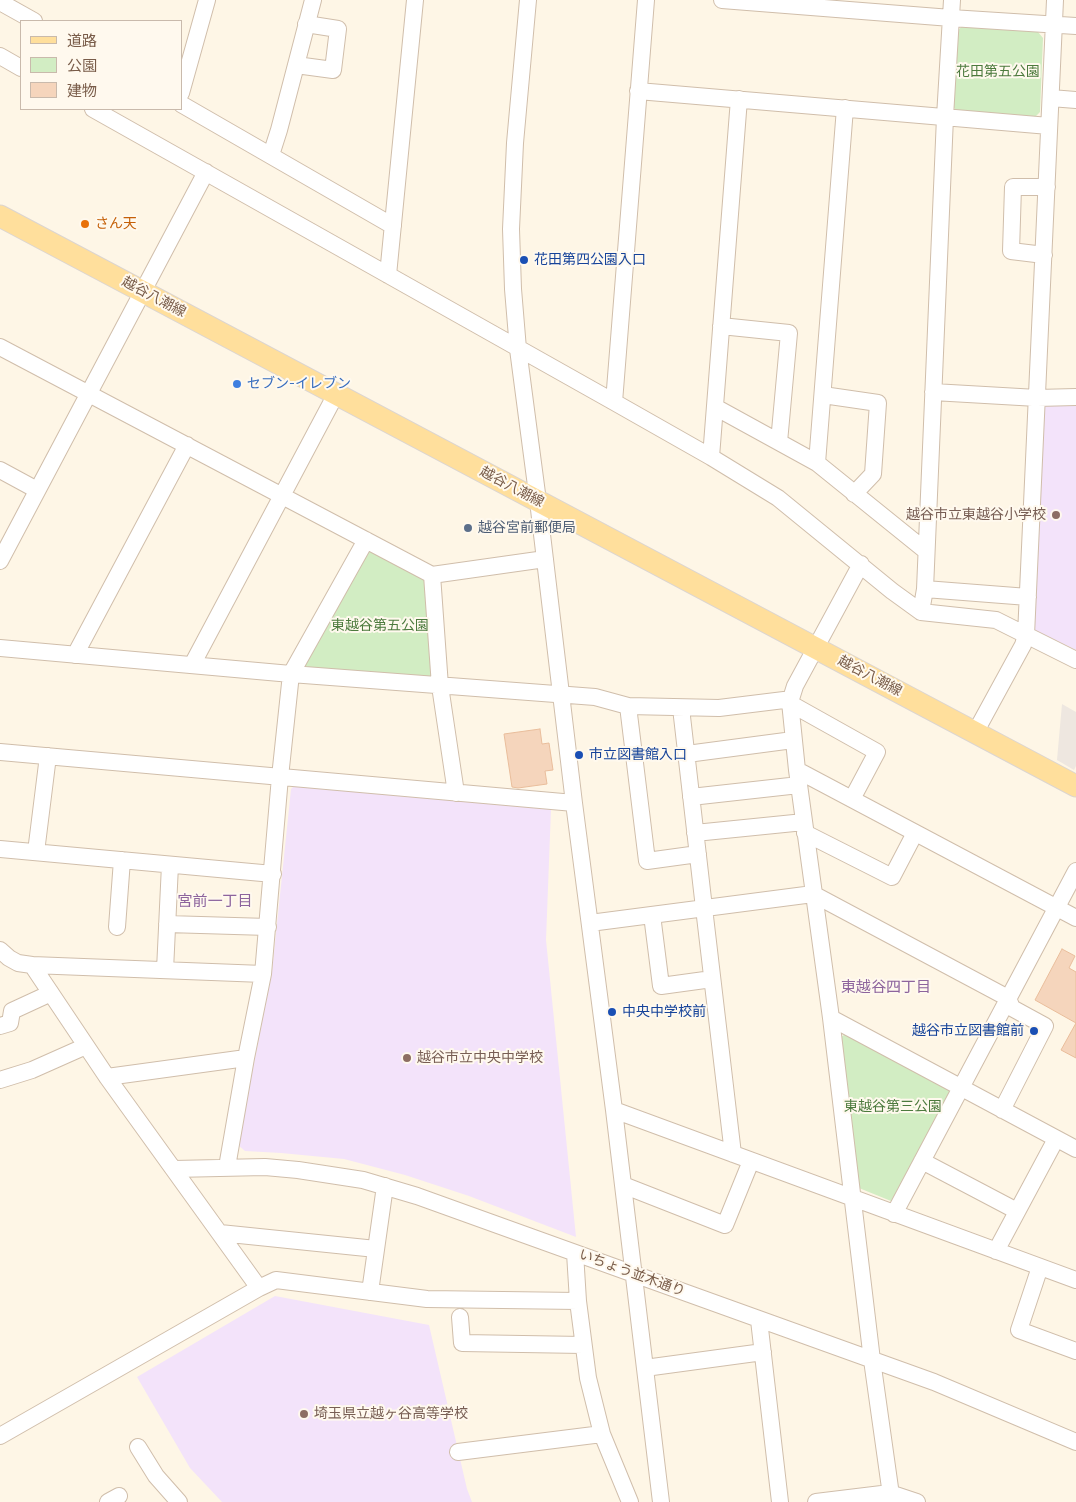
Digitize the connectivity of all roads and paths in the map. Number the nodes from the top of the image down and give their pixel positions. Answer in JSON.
{"nodes":[{"id":1,"x":206,"y":0,"type":"edge"},
{"id":2,"x":312,"y":0,"type":"edge"},
{"id":3,"x":415,"y":0,"type":"edge"},
{"id":4,"x":528,"y":0,"type":"edge"},
{"id":5,"x":646,"y":0,"type":"edge"},
{"id":6,"x":722,"y":0,"type":"edge"},
{"id":7,"x":952,"y":0,"type":"edge"},
{"id":8,"x":1055,"y":0,"type":"edge"},
{"id":9,"x":0,"y":2,"type":"edge"},
{"id":10,"x":951,"y":18,"type":"junction"},
{"id":11,"x":32,"y":20,"type":"edge"},
{"id":12,"x":306,"y":24,"type":"junction"},
{"id":13,"x":1053,"y":25,"type":"junction"},
{"id":14,"x":1076,"y":26,"type":"edge"},
{"id":15,"x":0,"y":56,"type":"edge"},
{"id":16,"x":296,"y":65,"type":"junction"},
{"id":17,"x":20,"y":67,"type":"edge"},
{"id":18,"x":182,"y":89,"type":"edge"},
{"id":19,"x":638,"y":91,"type":"junction"},
{"id":20,"x":1050,"y":98,"type":"junction"},
{"id":21,"x":740,"y":99,"type":"junction"},
{"id":22,"x":1076,"y":100,"type":"edge"},
{"id":23,"x":182,"y":105,"type":"edge"},
{"id":24,"x":845,"y":108,"type":"junction"},
{"id":25,"x":95,"y":110,"type":"edge"},
{"id":26,"x":945,"y":117,"type":"junction"},
{"id":27,"x":1050,"y":126,"type":"junction"},
{"id":28,"x":271,"y":155,"type":"junction"},
{"id":29,"x":206,"y":172,"type":"junction"},
{"id":30,"x":1047,"y":187,"type":"junction"},
{"id":31,"x":0,"y":216,"type":"edge"},
{"id":32,"x":393,"y":226,"type":"junction"},
{"id":33,"x":1044,"y":255,"type":"junction"},
{"id":34,"x":388,"y":275,"type":"junction"},
{"id":35,"x":143,"y":291,"type":"junction"},
{"id":36,"x":722,"y":326,"type":"junction"},
{"id":37,"x":0,"y":347,"type":"edge"},
{"id":38,"x":518,"y":349,"type":"junction"},
{"id":39,"x":933,"y":392,"type":"junction"},
{"id":40,"x":89,"y":394,"type":"junction"},
{"id":41,"x":336,"y":394,"type":"junction"},
{"id":42,"x":822,"y":396,"type":"junction"},
{"id":43,"x":1076,"y":397,"type":"edge"},
{"id":44,"x":1037,"y":398,"type":"junction"},
{"id":45,"x":614,"y":402,"type":"junction"},
{"id":46,"x":715,"y":407,"type":"junction"},
{"id":47,"x":779,"y":442,"type":"junction"},
{"id":48,"x":187,"y":445,"type":"junction"},
{"id":49,"x":711,"y":457,"type":"junction"},
{"id":50,"x":817,"y":464,"type":"junction"},
{"id":51,"x":0,"y":470,"type":"edge"},
{"id":52,"x":37,"y":490,"type":"junction"},
{"id":53,"x":854,"y":494,"type":"junction"},
{"id":54,"x":282,"y":495,"type":"junction"},
{"id":55,"x":538,"y":501,"type":"junction"},
{"id":56,"x":366,"y":540,"type":"junction"},
{"id":57,"x":926,"y":551,"type":"junction"},
{"id":58,"x":545,"y":559,"type":"junction"},
{"id":59,"x":0,"y":561,"type":"edge"},
{"id":60,"x":861,"y":564,"type":"junction"},
{"id":61,"x":432,"y":575,"type":"junction"},
{"id":62,"x":925,"y":589,"type":"junction"},
{"id":63,"x":1028,"y":597,"type":"junction"},
{"id":64,"x":921,"y":612,"type":"junction"},
{"id":65,"x":1026,"y":635,"type":"junction"},
{"id":66,"x":816,"y":647,"type":"junction"},
{"id":67,"x":0,"y":648,"type":"edge"},
{"id":68,"x":75,"y":655,"type":"junction"},
{"id":69,"x":1076,"y":660,"type":"edge"},
{"id":70,"x":192,"y":666,"type":"junction"},
{"id":71,"x":291,"y":674,"type":"junction"},
{"id":72,"x":440,"y":686,"type":"junction"},
{"id":73,"x":562,"y":695,"type":"junction"},
{"id":74,"x":790,"y":702,"type":"junction"},
{"id":75,"x":628,"y":706,"type":"junction"},
{"id":76,"x":682,"y":708,"type":"junction"},
{"id":77,"x":975,"y":733,"type":"junction"},
{"id":78,"x":793,"y":740,"type":"junction"},
{"id":79,"x":0,"y":752,"type":"edge"},
{"id":80,"x":686,"y":754,"type":"junction"},
{"id":81,"x":48,"y":756,"type":"junction"},
{"id":82,"x":280,"y":777,"type":"junction"},
{"id":83,"x":798,"y":777,"type":"junction"},
{"id":84,"x":1076,"y":786,"type":"edge"},
{"id":85,"x":456,"y":793,"type":"junction"},
{"id":86,"x":691,"y":797,"type":"junction"},
{"id":87,"x":852,"y":798,"type":"junction"},
{"id":88,"x":574,"y":803,"type":"junction"},
{"id":89,"x":805,"y":827,"type":"junction"},
{"id":90,"x":695,"y":833,"type":"junction"},
{"id":91,"x":915,"y":833,"type":"junction"},
{"id":92,"x":0,"y":849,"type":"edge"},
{"id":93,"x":36,"y":852,"type":"junction"},
{"id":94,"x":698,"y":854,"type":"junction"},
{"id":95,"x":122,"y":860,"type":"junction"},
{"id":96,"x":170,"y":865,"type":"junction"},
{"id":97,"x":1076,"y":871,"type":"edge"},
{"id":98,"x":273,"y":874,"type":"junction"},
{"id":99,"x":813,"y":894,"type":"junction"},
{"id":100,"x":704,"y":908,"type":"junction"},
{"id":101,"x":1056,"y":908,"type":"junction"},
{"id":102,"x":652,"y":915,"type":"junction"},
{"id":103,"x":1076,"y":918,"type":"edge"},
{"id":104,"x":590,"y":923,"type":"junction"},
{"id":105,"x":167,"y":924,"type":"junction"},
{"id":106,"x":117,"y":927,"type":"dead end"},
{"id":107,"x":268,"y":927,"type":"junction"},
{"id":108,"x":0,"y":950,"type":"edge"},
{"id":109,"x":32,"y":965,"type":"junction"},
{"id":110,"x":165,"y":970,"type":"junction"},
{"id":111,"x":263,"y":974,"type":"junction"},
{"id":112,"x":712,"y":978,"type":"junction"},
{"id":113,"x":51,"y":993,"type":"junction"},
{"id":114,"x":1008,"y":998,"type":"junction"},
{"id":115,"x":831,"y":1018,"type":"junction"},
{"id":116,"x":0,"y":1026,"type":"edge"},
{"id":117,"x":86,"y":1046,"type":"junction"},
{"id":118,"x":246,"y":1058,"type":"junction"},
{"id":119,"x":107,"y":1077,"type":"junction"},
{"id":120,"x":0,"y":1080,"type":"edge"},
{"id":121,"x":962,"y":1088,"type":"junction"},
{"id":122,"x":614,"y":1110,"type":"junction"},
{"id":123,"x":1002,"y":1110,"type":"junction"},
{"id":124,"x":1056,"y":1139,"type":"junction"},
{"id":125,"x":1076,"y":1149,"type":"edge"},
{"id":126,"x":734,"y":1154,"type":"junction"},
{"id":127,"x":922,"y":1160,"type":"junction"},
{"id":128,"x":751,"y":1161,"type":"junction"},
{"id":129,"x":227,"y":1167,"type":"junction"},
{"id":130,"x":174,"y":1169,"type":"junction"},
{"id":131,"x":623,"y":1185,"type":"junction"},
{"id":132,"x":385,"y":1186,"type":"junction"},
{"id":133,"x":852,"y":1198,"type":"junction"},
{"id":134,"x":1018,"y":1211,"type":"junction"},
{"id":135,"x":894,"y":1214,"type":"junction"},
{"id":136,"x":220,"y":1233,"type":"junction"},
{"id":137,"x":376,"y":1248,"type":"junction"},
{"id":138,"x":996,"y":1251,"type":"junction"},
{"id":139,"x":575,"y":1253,"type":"junction"},
{"id":140,"x":1040,"y":1267,"type":"junction"},
{"id":141,"x":634,"y":1274,"type":"junction"},
{"id":142,"x":1076,"y":1280,"type":"edge"},
{"id":143,"x":258,"y":1288,"type":"junction"},
{"id":144,"x":370,"y":1292,"type":"junction"},
{"id":145,"x":578,"y":1301,"type":"junction"},
{"id":146,"x":460,"y":1317,"type":"dead end"},
{"id":147,"x":759,"y":1320,"type":"junction"},
{"id":148,"x":583,"y":1346,"type":"junction"},
{"id":149,"x":1076,"y":1351,"type":"edge"},
{"id":150,"x":763,"y":1352,"type":"junction"},
{"id":151,"x":872,"y":1360,"type":"junction"},
{"id":152,"x":646,"y":1368,"type":"junction"},
{"id":153,"x":602,"y":1434,"type":"junction"},
{"id":154,"x":0,"y":1436,"type":"edge"},
{"id":155,"x":1076,"y":1442,"type":"edge"},
{"id":156,"x":138,"y":1447,"type":"dead end"},
{"id":157,"x":458,"y":1452,"type":"dead end"},
{"id":158,"x":891,"y":1498,"type":"edge"},
{"id":159,"x":179,"y":1502,"type":"edge"},
{"id":160,"x":630,"y":1502,"type":"edge"},
{"id":161,"x":661,"y":1502,"type":"edge"},
{"id":162,"x":780,"y":1502,"type":"edge"},
{"id":163,"x":816,"y":1502,"type":"edge"},
{"id":164,"x":917,"y":1502,"type":"edge"}],
"edges":[{"from":1,"to":18,"type":"street"},
{"from":2,"to":12,"type":"street"},
{"from":3,"to":32,"type":"street"},
{"from":4,"to":38,"type":"street"},
{"from":5,"to":19,"type":"street"},
{"from":6,"to":10,"type":"street"},
{"from":7,"to":10,"type":"street"},
{"from":8,"to":13,"type":"street"},
{"from":9,"to":11,"type":"street"},
{"from":10,"to":13,"type":"street"},
{"from":10,"to":26,"type":"street"},
{"from":12,"to":16,"type":"street"},
{"from":12,"to":16,"type":"street"},
{"from":13,"to":14,"type":"street"},
{"from":13,"to":20,"type":"street"},
{"from":15,"to":17,"type":"street"},
{"from":16,"to":28,"type":"street"},
{"from":19,"to":21,"type":"street"},
{"from":19,"to":45,"type":"street"},
{"from":20,"to":22,"type":"street"},
{"from":20,"to":27,"type":"street"},
{"from":21,"to":24,"type":"street"},
{"from":21,"to":36,"type":"street"},
{"from":23,"to":28,"type":"street"},
{"from":24,"to":26,"type":"street"},
{"from":24,"to":42,"type":"street"},
{"from":25,"to":29,"type":"street"},
{"from":26,"to":27,"type":"street"},
{"from":26,"to":39,"type":"street"},
{"from":27,"to":30,"type":"street"},
{"from":28,"to":32,"type":"street"},
{"from":29,"to":34,"type":"street"},
{"from":29,"to":35,"type":"street"},
{"from":30,"to":33,"type":"street"},
{"from":30,"to":33,"type":"street"},
{"from":31,"to":35,"type":"main road","name":"越谷八潮線"},
{"from":32,"to":34,"type":"street"},
{"from":33,"to":44,"type":"street"},
{"from":34,"to":38,"type":"street"},
{"from":35,"to":40,"type":"street"},
{"from":35,"to":41,"type":"main road","name":"越谷八潮線"},
{"from":36,"to":46,"type":"street"},
{"from":36,"to":47,"type":"street"},
{"from":37,"to":40,"type":"street"},
{"from":38,"to":45,"type":"street"},
{"from":38,"to":55,"type":"street"},
{"from":39,"to":44,"type":"street"},
{"from":39,"to":57,"type":"street"},
{"from":40,"to":48,"type":"street"},
{"from":40,"to":52,"type":"street"},
{"from":41,"to":54,"type":"street"},
{"from":41,"to":55,"type":"main road","name":"越谷八潮線"},
{"from":42,"to":50,"type":"street"},
{"from":42,"to":53,"type":"street"},
{"from":43,"to":44,"type":"street"},
{"from":44,"to":63,"type":"street"},
{"from":45,"to":49,"type":"street"},
{"from":46,"to":47,"type":"street"},
{"from":46,"to":49,"type":"street"},
{"from":47,"to":50,"type":"street"},
{"from":48,"to":54,"type":"street"},
{"from":48,"to":68,"type":"street"},
{"from":49,"to":60,"type":"street"},
{"from":50,"to":53,"type":"street"},
{"from":51,"to":52,"type":"street"},
{"from":52,"to":59,"type":"street"},
{"from":53,"to":57,"type":"street"},
{"from":54,"to":56,"type":"street"},
{"from":54,"to":70,"type":"street"},
{"from":55,"to":58,"type":"street"},
{"from":55,"to":66,"type":"main road","name":"越谷八潮線"},
{"from":56,"to":61,"type":"street"},
{"from":56,"to":71,"type":"street"},
{"from":57,"to":62,"type":"street"},
{"from":58,"to":61,"type":"street"},
{"from":58,"to":73,"type":"street"},
{"from":60,"to":64,"type":"street"},
{"from":60,"to":66,"type":"street"},
{"from":61,"to":72,"type":"street"},
{"from":62,"to":63,"type":"street"},
{"from":62,"to":64,"type":"street"},
{"from":63,"to":65,"type":"street"},
{"from":64,"to":65,"type":"street"},
{"from":65,"to":69,"type":"street"},
{"from":65,"to":77,"type":"street"},
{"from":66,"to":74,"type":"street"},
{"from":66,"to":77,"type":"main road","name":"越谷八潮線"},
{"from":67,"to":68,"type":"street"},
{"from":68,"to":70,"type":"street"},
{"from":70,"to":71,"type":"street"},
{"from":71,"to":72,"type":"street"},
{"from":71,"to":82,"type":"street"},
{"from":72,"to":73,"type":"street"},
{"from":72,"to":85,"type":"street"},
{"from":73,"to":75,"type":"street"},
{"from":73,"to":88,"type":"street"},
{"from":74,"to":76,"type":"street"},
{"from":74,"to":78,"type":"street"},
{"from":74,"to":87,"type":"street"},
{"from":75,"to":76,"type":"street"},
{"from":75,"to":94,"type":"street"},
{"from":76,"to":80,"type":"street"},
{"from":77,"to":84,"type":"main road","name":"越谷八潮線"},
{"from":78,"to":80,"type":"street"},
{"from":78,"to":83,"type":"street"},
{"from":79,"to":81,"type":"street"},
{"from":80,"to":86,"type":"street"},
{"from":81,"to":82,"type":"street"},
{"from":81,"to":93,"type":"street"},
{"from":82,"to":85,"type":"street"},
{"from":82,"to":98,"type":"street"},
{"from":83,"to":86,"type":"street"},
{"from":83,"to":87,"type":"street"},
{"from":83,"to":89,"type":"street"},
{"from":85,"to":88,"type":"street"},
{"from":86,"to":90,"type":"street"},
{"from":87,"to":91,"type":"street"},
{"from":88,"to":104,"type":"street"},
{"from":89,"to":90,"type":"street"},
{"from":89,"to":91,"type":"street"},
{"from":89,"to":99,"type":"street"},
{"from":90,"to":94,"type":"street"},
{"from":91,"to":101,"type":"street"},
{"from":92,"to":93,"type":"street"},
{"from":93,"to":95,"type":"street"},
{"from":94,"to":100,"type":"street"},
{"from":95,"to":96,"type":"street"},
{"from":95,"to":106,"type":"street"},
{"from":96,"to":98,"type":"street"},
{"from":96,"to":105,"type":"street"},
{"from":97,"to":101,"type":"street"},
{"from":98,"to":107,"type":"street"},
{"from":99,"to":100,"type":"street"},
{"from":99,"to":114,"type":"street"},
{"from":99,"to":115,"type":"street"},
{"from":100,"to":102,"type":"street"},
{"from":100,"to":112,"type":"street"},
{"from":101,"to":103,"type":"street"},
{"from":101,"to":114,"type":"street"},
{"from":102,"to":104,"type":"street"},
{"from":102,"to":112,"type":"street"},
{"from":104,"to":122,"type":"street"},
{"from":105,"to":107,"type":"street"},
{"from":105,"to":110,"type":"street"},
{"from":107,"to":111,"type":"street"},
{"from":108,"to":109,"type":"street"},
{"from":109,"to":110,"type":"street"},
{"from":109,"to":113,"type":"street"},
{"from":110,"to":111,"type":"street"},
{"from":111,"to":118,"type":"street"},
{"from":112,"to":126,"type":"street"},
{"from":113,"to":116,"type":"street"},
{"from":113,"to":117,"type":"street"},
{"from":114,"to":121,"type":"street"},
{"from":114,"to":123,"type":"street"},
{"from":115,"to":121,"type":"street"},
{"from":115,"to":133,"type":"street"},
{"from":117,"to":119,"type":"street"},
{"from":117,"to":120,"type":"street"},
{"from":118,"to":119,"type":"street"},
{"from":118,"to":129,"type":"street"},
{"from":119,"to":130,"type":"street"},
{"from":121,"to":123,"type":"street"},
{"from":121,"to":127,"type":"street"},
{"from":122,"to":126,"type":"street"},
{"from":122,"to":131,"type":"street"},
{"from":123,"to":124,"type":"street"},
{"from":124,"to":125,"type":"street"},
{"from":124,"to":134,"type":"street"},
{"from":126,"to":128,"type":"street"},
{"from":127,"to":134,"type":"street"},
{"from":127,"to":135,"type":"street"},
{"from":128,"to":131,"type":"street"},
{"from":128,"to":133,"type":"street"},
{"from":129,"to":130,"type":"street","name":"いちょう並木通り"},
{"from":129,"to":132,"type":"street","name":"いちょう並木通り"},
{"from":130,"to":136,"type":"street"},
{"from":131,"to":141,"type":"street"},
{"from":132,"to":137,"type":"street"},
{"from":132,"to":139,"type":"street","name":"いちょう並木通り"},
{"from":133,"to":135,"type":"street"},
{"from":133,"to":151,"type":"street"},
{"from":134,"to":138,"type":"street"},
{"from":135,"to":138,"type":"street"},
{"from":136,"to":137,"type":"street"},
{"from":136,"to":143,"type":"street"},
{"from":137,"to":144,"type":"street"},
{"from":138,"to":140,"type":"street"},
{"from":139,"to":141,"type":"street","name":"いちょう並木通り"},
{"from":139,"to":145,"type":"street"},
{"from":140,"to":142,"type":"street"},
{"from":140,"to":149,"type":"street"},
{"from":141,"to":147,"type":"street","name":"いちょう並木通り"},
{"from":141,"to":152,"type":"street"},
{"from":143,"to":144,"type":"street"},
{"from":143,"to":154,"type":"street"},
{"from":144,"to":145,"type":"street"},
{"from":145,"to":148,"type":"street"},
{"from":146,"to":148,"type":"street"},
{"from":147,"to":150,"type":"street"},
{"from":147,"to":151,"type":"street","name":"いちょう並木通り"},
{"from":148,"to":153,"type":"street"},
{"from":150,"to":152,"type":"street"},
{"from":150,"to":162,"type":"street"},
{"from":151,"to":155,"type":"street","name":"いちょう並木通り"},
{"from":151,"to":158,"type":"street"},
{"from":152,"to":161,"type":"street"},
{"from":153,"to":157,"type":"street"},
{"from":153,"to":160,"type":"street"},
{"from":156,"to":159,"type":"street"},
{"from":158,"to":163,"type":"street"},
{"from":158,"to":164,"type":"street"}]}
